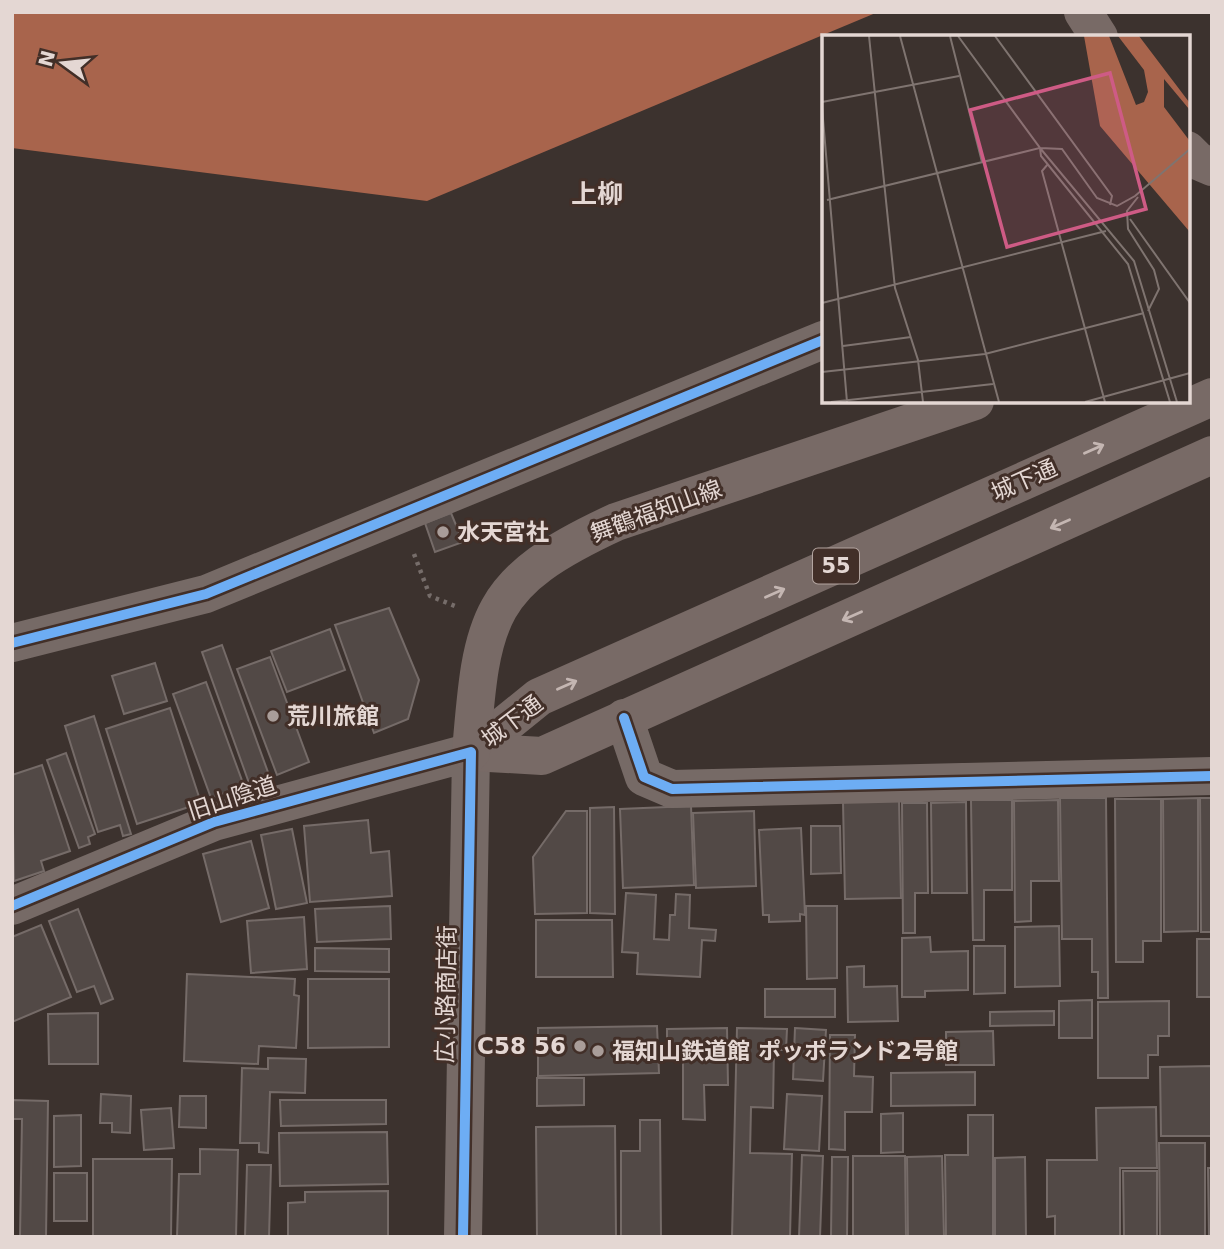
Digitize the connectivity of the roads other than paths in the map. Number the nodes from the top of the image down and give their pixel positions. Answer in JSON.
{"nodes":[{"id":1,"x":1066,"y":12,"type":"edge"},
{"id":2,"x":1083,"y":12,"type":"edge"},
{"id":3,"x":1077,"y":35,"type":"edge"},
{"id":4,"x":1098,"y":35,"type":"edge"},
{"id":5,"x":822,"y":340,"type":"edge"},
{"id":6,"x":1212,"y":397,"type":"edge"},
{"id":7,"x":972,"y":402,"type":"edge"},
{"id":8,"x":1212,"y":455,"type":"edge"},
{"id":9,"x":12,"y":643,"type":"edge"},
{"id":10,"x":624,"y":718,"type":"junction"},
{"id":11,"x":471,"y":752,"type":"junction"},
{"id":12,"x":1212,"y":776,"type":"edge"},
{"id":13,"x":12,"y":906,"type":"edge"},
{"id":14,"x":463,"y":1237,"type":"edge"}],
"edges":[{"from":1,"to":3,"type":"main road"},
{"from":2,"to":4,"type":"main road"},
{"from":5,"to":9,"type":"street"},
{"from":11,"to":6,"type":"main road","name":"城下通","number":"55","one_way":true},
{"from":7,"to":11,"type":"main road","name":"舞鶴福知山線"},
{"from":8,"to":10,"type":"main road","name":"城下通","number":"55","one_way":true},
{"from":10,"to":11,"type":"main road","name":"城下通","number":"55"},
{"from":10,"to":12,"type":"street"},
{"from":11,"to":13,"type":"street","name":"旧山陰道"},
{"from":11,"to":14,"type":"street","name":"広小路商店街"}]}
